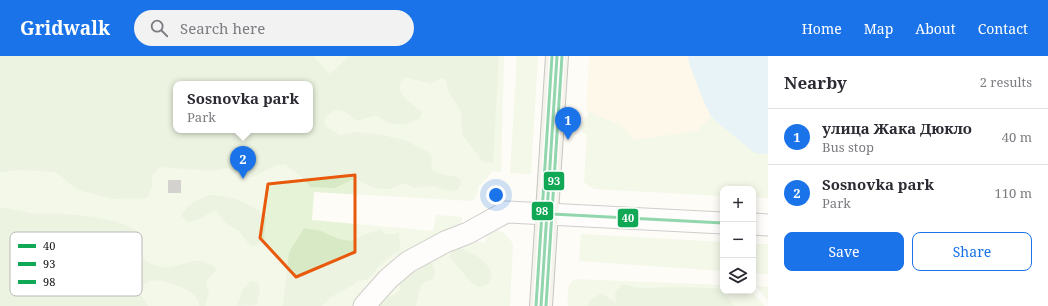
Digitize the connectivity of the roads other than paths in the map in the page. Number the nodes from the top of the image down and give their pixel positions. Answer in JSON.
{"nodes":[{"id":1,"x":542,"y":56,"type":"edge"},
{"id":2,"x":557,"y":56,"type":"edge"},
{"id":3,"x":540,"y":213,"type":"junction"},
{"id":4,"x":720,"y":223,"type":"edge"},
{"id":5,"x":756,"y":224,"type":"edge"},
{"id":6,"x":768,"y":225,"type":"edge"},
{"id":7,"x":364,"y":306,"type":"edge"},
{"id":8,"x":527,"y":306,"type":"edge"},
{"id":9,"x":541,"y":306,"type":"edge"}],
"edges":[{"from":1,"to":3,"type":"main road"},
{"from":2,"to":3,"type":"main road"},
{"from":3,"to":4,"type":"street"},
{"from":3,"to":7,"type":"street"},
{"from":3,"to":8,"type":"main road"},
{"from":3,"to":9,"type":"main road"},
{"from":5,"to":6,"type":"street"}]}
